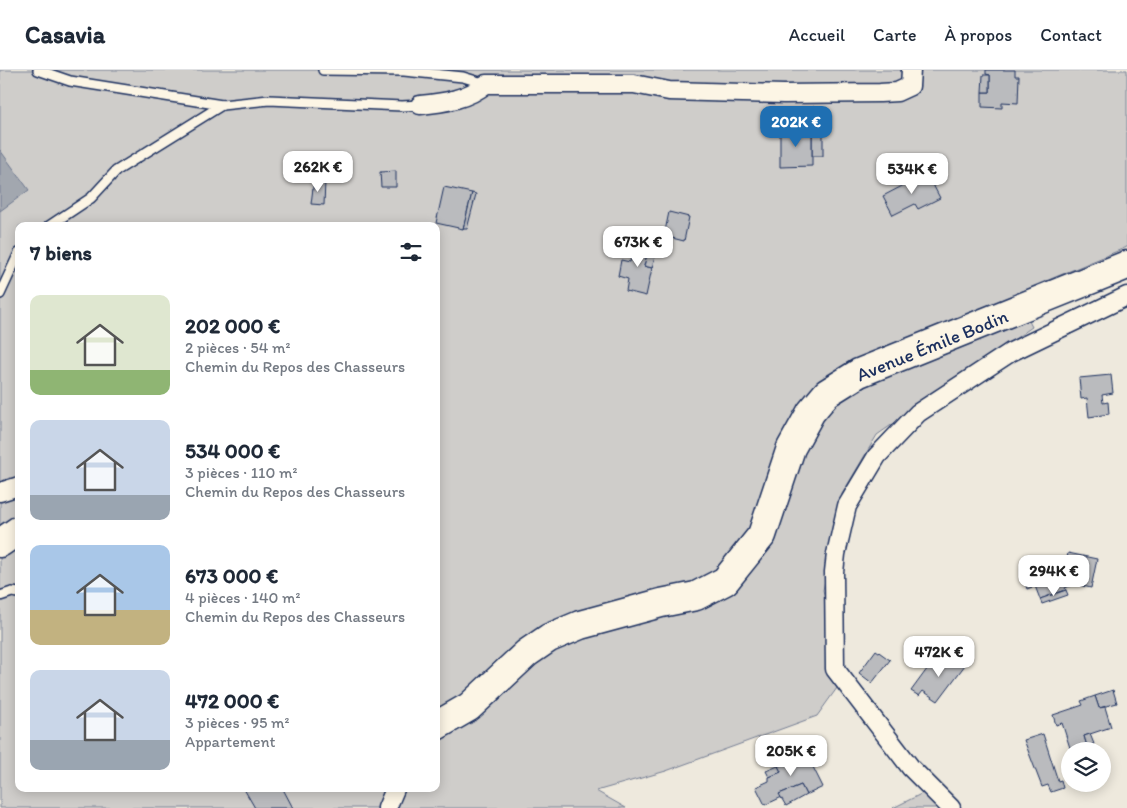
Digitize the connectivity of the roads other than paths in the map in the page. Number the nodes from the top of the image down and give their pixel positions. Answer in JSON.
{"nodes":[{"id":1,"x":38,"y":70,"type":"edge"},
{"id":2,"x":323,"y":70,"type":"edge"},
{"id":3,"x":911,"y":70,"type":"edge"},
{"id":4,"x":486,"y":84,"type":"junction"},
{"id":5,"x":222,"y":105,"type":"junction"},
{"id":6,"x":420,"y":105,"type":"joint"},
{"id":7,"x":55,"y":222,"type":"edge"},
{"id":8,"x":15,"y":262,"type":"edge"},
{"id":9,"x":1127,"y":265,"type":"edge"},
{"id":10,"x":0,"y":294,"type":"edge"},
{"id":11,"x":1127,"y":296,"type":"edge"},
{"id":12,"x":15,"y":487,"type":"edge"},
{"id":13,"x":0,"y":492,"type":"edge"},
{"id":14,"x":15,"y":533,"type":"edge"},
{"id":15,"x":0,"y":544,"type":"edge"},
{"id":16,"x":15,"y":592,"type":"edge"},
{"id":17,"x":0,"y":596,"type":"edge"},
{"id":18,"x":440,"y":724,"type":"edge"},
{"id":19,"x":394,"y":792,"type":"edge"},
{"id":20,"x":387,"y":808,"type":"edge"},
{"id":21,"x":951,"y":808,"type":"edge"}],
"edges":[{"from":1,"to":5,"type":"lane"},
{"from":2,"to":4,"type":"lane"},
{"from":3,"to":4,"type":"street"},
{"from":4,"to":6,"type":"street"},
{"from":5,"to":6,"type":"lane"},
{"from":5,"to":7,"type":"lane"},
{"from":8,"to":10,"type":"lane"},
{"from":9,"to":18,"type":"main road","name":"Avenue Émile Bodin"},
{"from":11,"to":21,"type":"street"},
{"from":12,"to":13,"type":"street"},
{"from":14,"to":15,"type":"main road"},
{"from":16,"to":17,"type":"lane"},
{"from":19,"to":20,"type":"street"}]}
